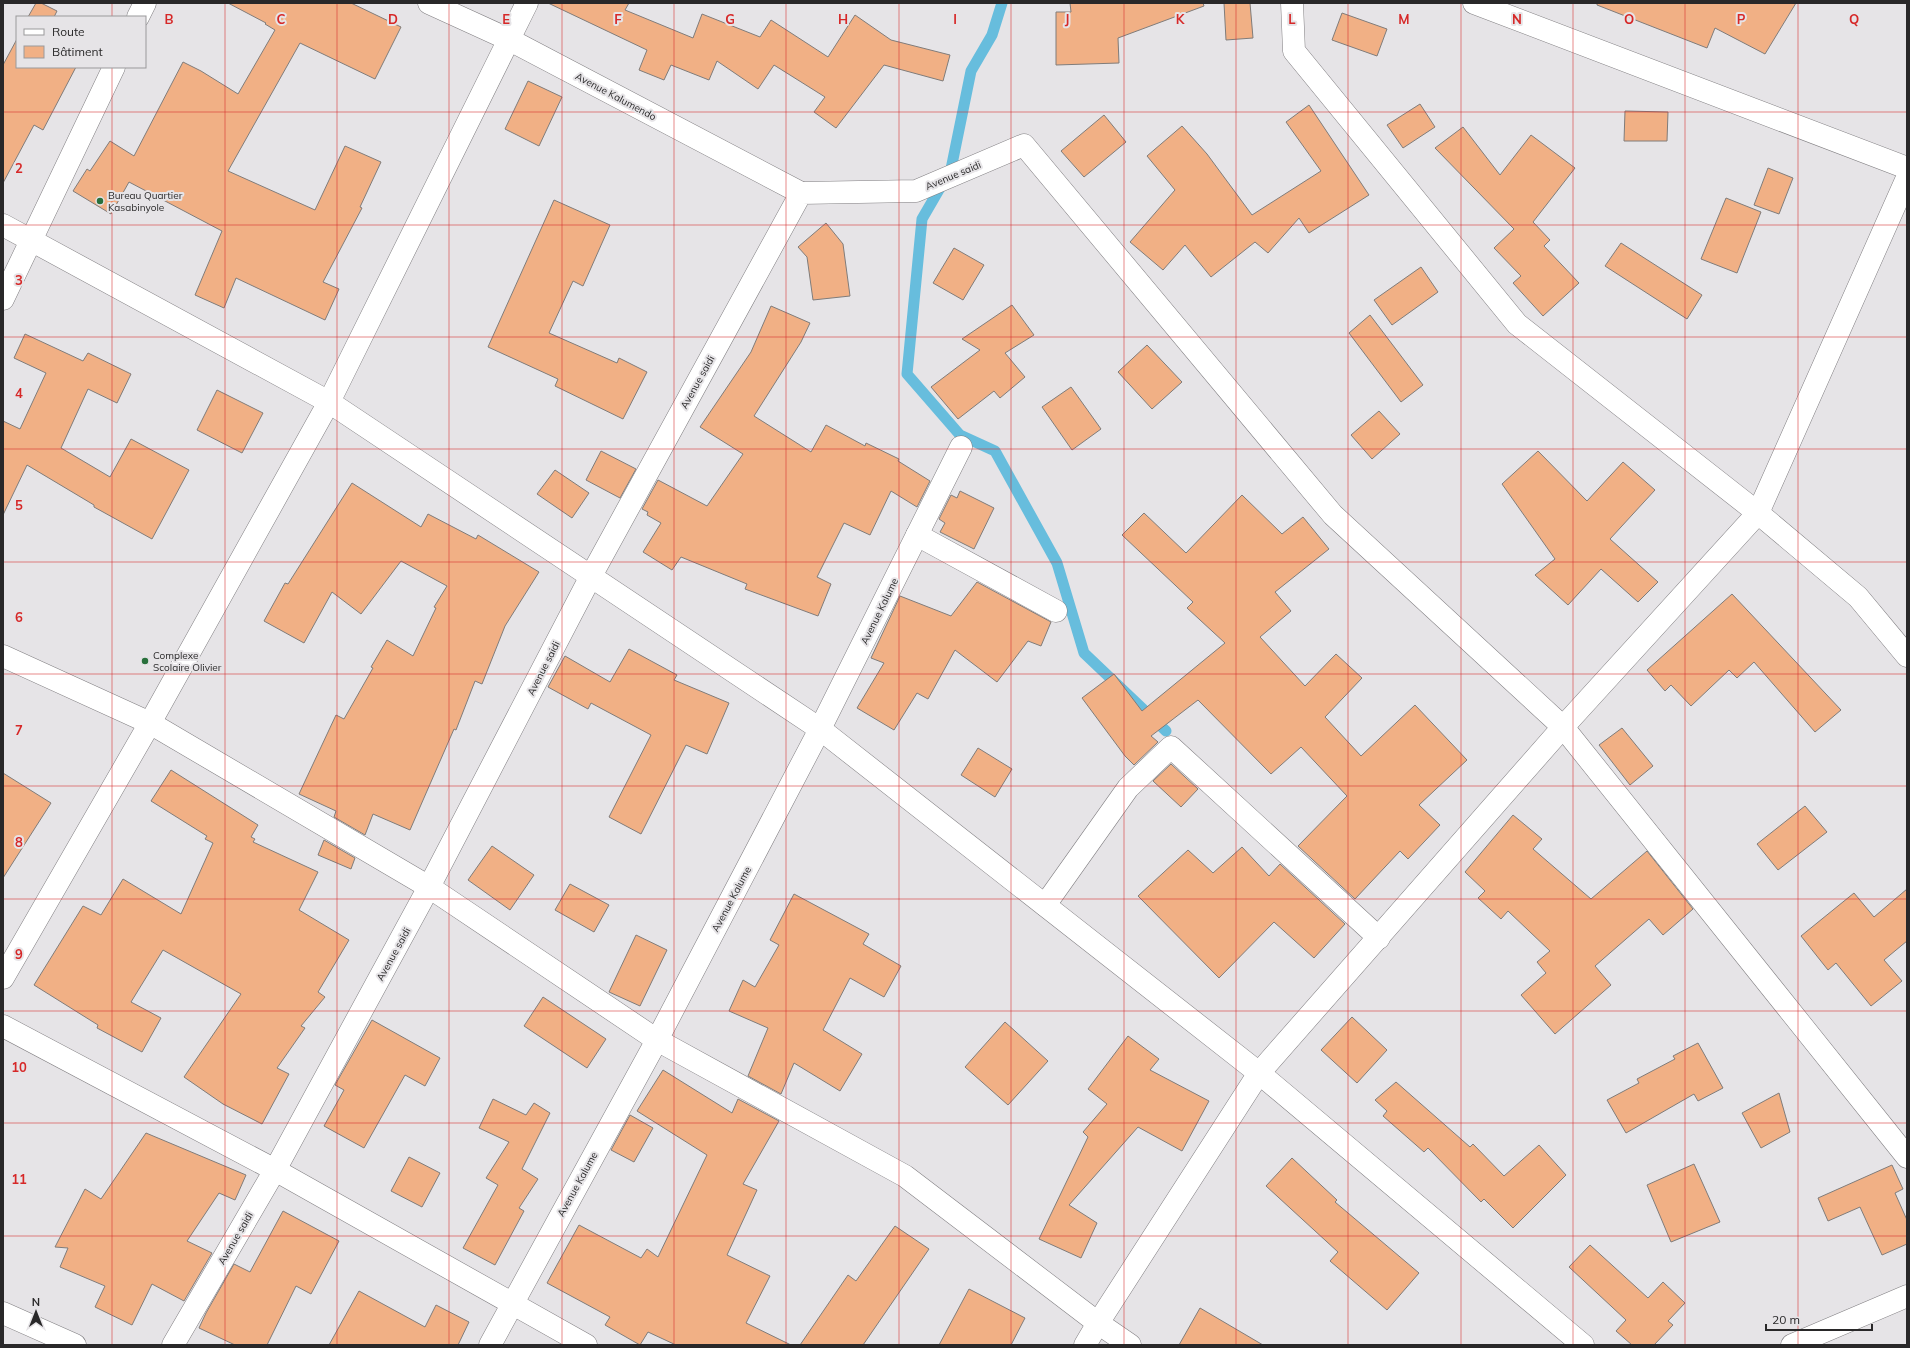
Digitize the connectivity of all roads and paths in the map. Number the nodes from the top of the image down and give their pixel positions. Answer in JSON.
{"nodes":[{"id":1,"x":145,"y":3,"type":"edge"},
{"id":2,"x":429,"y":3,"type":"edge"},
{"id":3,"x":527,"y":3,"type":"edge"},
{"id":4,"x":1292,"y":3,"type":"edge"},
{"id":5,"x":1474,"y":3,"type":"edge"},
{"id":6,"x":138,"y":16,"type":"edge"},
{"id":7,"x":510,"y":40,"type":"junction"},
{"id":8,"x":114,"y":68,"type":"edge"},
{"id":9,"x":1907,"y":168,"type":"edge"},
{"id":10,"x":1907,"y":178,"type":"edge"},
{"id":11,"x":801,"y":192,"type":"junction"},
{"id":12,"x":3,"y":225,"type":"edge"},
{"id":13,"x":31,"y":240,"type":"junction"},
{"id":14,"x":3,"y":300,"type":"edge"},
{"id":15,"x":329,"y":402,"type":"junction"},
{"id":16,"x":961,"y":447,"type":"dead end"},
{"id":17,"x":1758,"y":513,"type":"junction"},
{"id":18,"x":917,"y":535,"type":"junction"},
{"id":19,"x":591,"y":576,"type":"junction"},
{"id":20,"x":1056,"y":611,"type":"dead end"},
{"id":21,"x":3,"y":656,"type":"edge"},
{"id":22,"x":1907,"y":656,"type":"edge"},
{"id":23,"x":150,"y":723,"type":"junction"},
{"id":24,"x":1563,"y":727,"type":"junction"},
{"id":25,"x":820,"y":728,"type":"junction"},
{"id":26,"x":429,"y":887,"type":"junction"},
{"id":27,"x":1045,"y":905,"type":"junction"},
{"id":28,"x":1379,"y":938,"type":"junction"},
{"id":29,"x":3,"y":978,"type":"edge"},
{"id":30,"x":3,"y":1026,"type":"edge"},
{"id":31,"x":657,"y":1040,"type":"junction"},
{"id":32,"x":1259,"y":1073,"type":"junction"},
{"id":33,"x":1907,"y":1158,"type":"edge"},
{"id":34,"x":275,"y":1170,"type":"junction"},
{"id":35,"x":1907,"y":1296,"type":"edge"},
{"id":36,"x":512,"y":1302,"type":"junction"},
{"id":37,"x":3,"y":1313,"type":"edge"},
{"id":38,"x":1098,"y":1323,"type":"junction"},
{"id":39,"x":75,"y":1345,"type":"edge"},
{"id":40,"x":173,"y":1345,"type":"edge"},
{"id":41,"x":490,"y":1345,"type":"edge"},
{"id":42,"x":586,"y":1345,"type":"edge"},
{"id":43,"x":1085,"y":1345,"type":"edge"},
{"id":44,"x":1130,"y":1345,"type":"edge"},
{"id":45,"x":1583,"y":1345,"type":"edge"},
{"id":46,"x":1792,"y":1345,"type":"edge"}],
"edges":[{"from":1,"to":6,"type":"street"},
{"from":2,"to":7,"type":"street","name":"Avenue Kalumendo"},
{"from":3,"to":7,"type":"street"},
{"from":4,"to":17,"type":"street"},
{"from":5,"to":9,"type":"street"},
{"from":7,"to":11,"type":"street","name":"Avenue Kalumendo"},
{"from":7,"to":15,"type":"street"},
{"from":8,"to":13,"type":"street"},
{"from":10,"to":17,"type":"street"},
{"from":11,"to":19,"type":"street","name":"Avenue saidi"},
{"from":11,"to":24,"type":"street","name":"Avenue saidi"},
{"from":12,"to":13,"type":"street"},
{"from":13,"to":14,"type":"street"},
{"from":13,"to":15,"type":"street"},
{"from":15,"to":19,"type":"street"},
{"from":15,"to":23,"type":"street"},
{"from":16,"to":18,"type":"street","name":"Avenue Kalume"},
{"from":17,"to":22,"type":"street"},
{"from":17,"to":24,"type":"street"},
{"from":18,"to":20,"type":"street"},
{"from":18,"to":25,"type":"street","name":"Avenue Kalume"},
{"from":19,"to":25,"type":"street"},
{"from":19,"to":26,"type":"street","name":"Avenue saidi"},
{"from":21,"to":23,"type":"street"},
{"from":23,"to":26,"type":"street"},
{"from":23,"to":29,"type":"street"},
{"from":24,"to":28,"type":"street"},
{"from":24,"to":33,"type":"street"},
{"from":25,"to":27,"type":"street"},
{"from":25,"to":31,"type":"street","name":"Avenue Kalume"},
{"from":26,"to":31,"type":"street"},
{"from":26,"to":34,"type":"street","name":"Avenue saidi"},
{"from":27,"to":28,"type":"street"},
{"from":27,"to":32,"type":"street"},
{"from":28,"to":32,"type":"street"},
{"from":30,"to":34,"type":"street"},
{"from":31,"to":36,"type":"street","name":"Avenue Kalume"},
{"from":31,"to":38,"type":"street"},
{"from":32,"to":38,"type":"street"},
{"from":32,"to":45,"type":"street"},
{"from":34,"to":36,"type":"street"},
{"from":34,"to":40,"type":"street","name":"Avenue saidi"},
{"from":35,"to":46,"type":"street"},
{"from":36,"to":41,"type":"street","name":"Avenue Kalume"},
{"from":36,"to":42,"type":"street"},
{"from":37,"to":39,"type":"street"},
{"from":38,"to":43,"type":"street"},
{"from":38,"to":44,"type":"street"}]}
